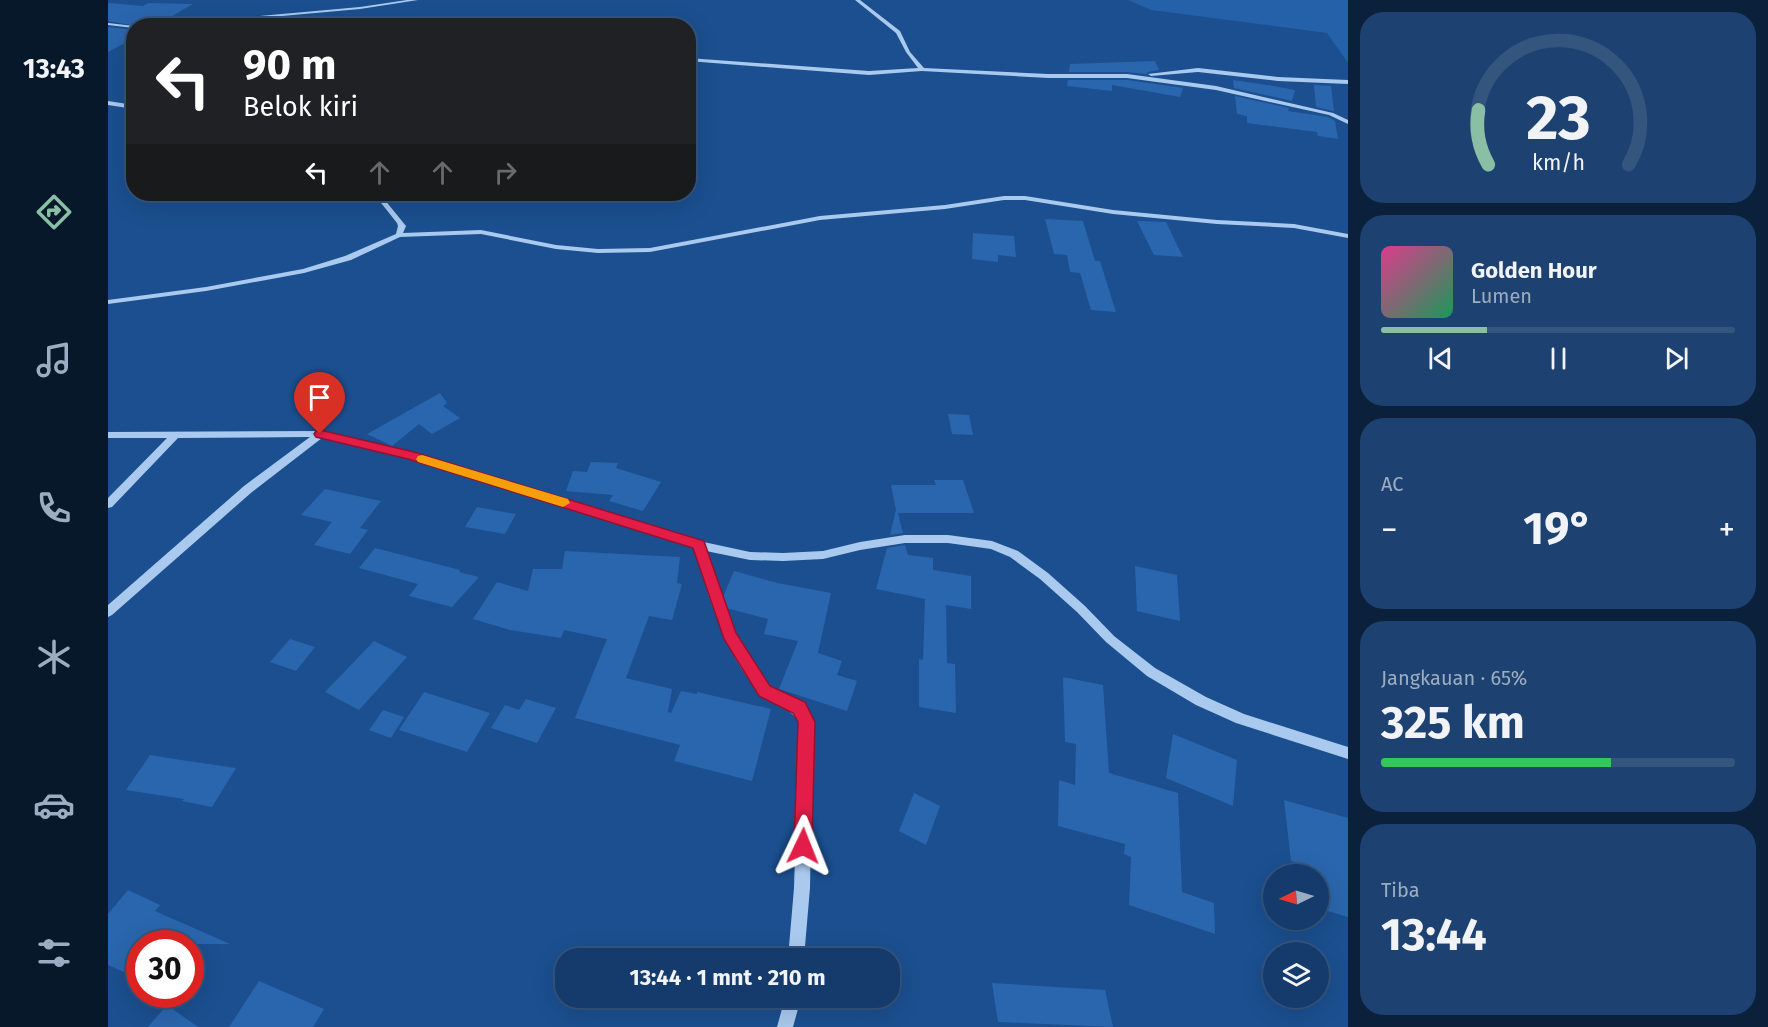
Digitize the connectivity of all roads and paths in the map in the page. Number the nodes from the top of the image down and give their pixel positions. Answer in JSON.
{"nodes":[{"id":1,"x":416,"y":0,"type":"edge"},
{"id":2,"x":857,"y":0,"type":"edge"},
{"id":3,"x":243,"y":18,"type":"edge"},
{"id":4,"x":108,"y":24,"type":"edge"},
{"id":5,"x":126,"y":26,"type":"edge"},
{"id":6,"x":696,"y":60,"type":"edge"},
{"id":7,"x":922,"y":69,"type":"junction"},
{"id":8,"x":1127,"y":76,"type":"junction"},
{"id":9,"x":1348,"y":82,"type":"edge"},
{"id":10,"x":108,"y":103,"type":"edge"},
{"id":11,"x":126,"y":106,"type":"edge"},
{"id":12,"x":1348,"y":122,"type":"edge"},
{"id":13,"x":383,"y":201,"type":"edge"},
{"id":14,"x":399,"y":235,"type":"junction"},
{"id":15,"x":1348,"y":236,"type":"edge"},
{"id":16,"x":108,"y":302,"type":"edge"},
{"id":17,"x":320,"y":434,"type":"junction"},
{"id":18,"x":108,"y":435,"type":"edge"},
{"id":19,"x":175,"y":435,"type":"junction"},
{"id":20,"x":108,"y":504,"type":"edge"},
{"id":21,"x":699,"y":544,"type":"junction"},
{"id":22,"x":108,"y":612,"type":"edge"},
{"id":23,"x":1348,"y":753,"type":"edge"},
{"id":24,"x":797,"y":948,"type":"edge"},
{"id":25,"x":790,"y":1008,"type":"edge"},
{"id":26,"x":785,"y":1027,"type":"edge"}],
"edges":[{"from":1,"to":3,"type":"street"},
{"from":2,"to":7,"type":"street"},
{"from":4,"to":5,"type":"street"},
{"from":6,"to":7,"type":"street"},
{"from":7,"to":8,"type":"street"},
{"from":8,"to":9,"type":"street"},
{"from":8,"to":12,"type":"street"},
{"from":10,"to":11,"type":"street"},
{"from":13,"to":14,"type":"street"},
{"from":14,"to":15,"type":"street"},
{"from":14,"to":16,"type":"street"},
{"from":17,"to":19,"type":"street"},
{"from":17,"to":21,"type":"street"},
{"from":17,"to":22,"type":"street"},
{"from":18,"to":19,"type":"street"},
{"from":19,"to":20,"type":"street"},
{"from":21,"to":23,"type":"street"},
{"from":21,"to":24,"type":"street"},
{"from":25,"to":26,"type":"street"}]}
